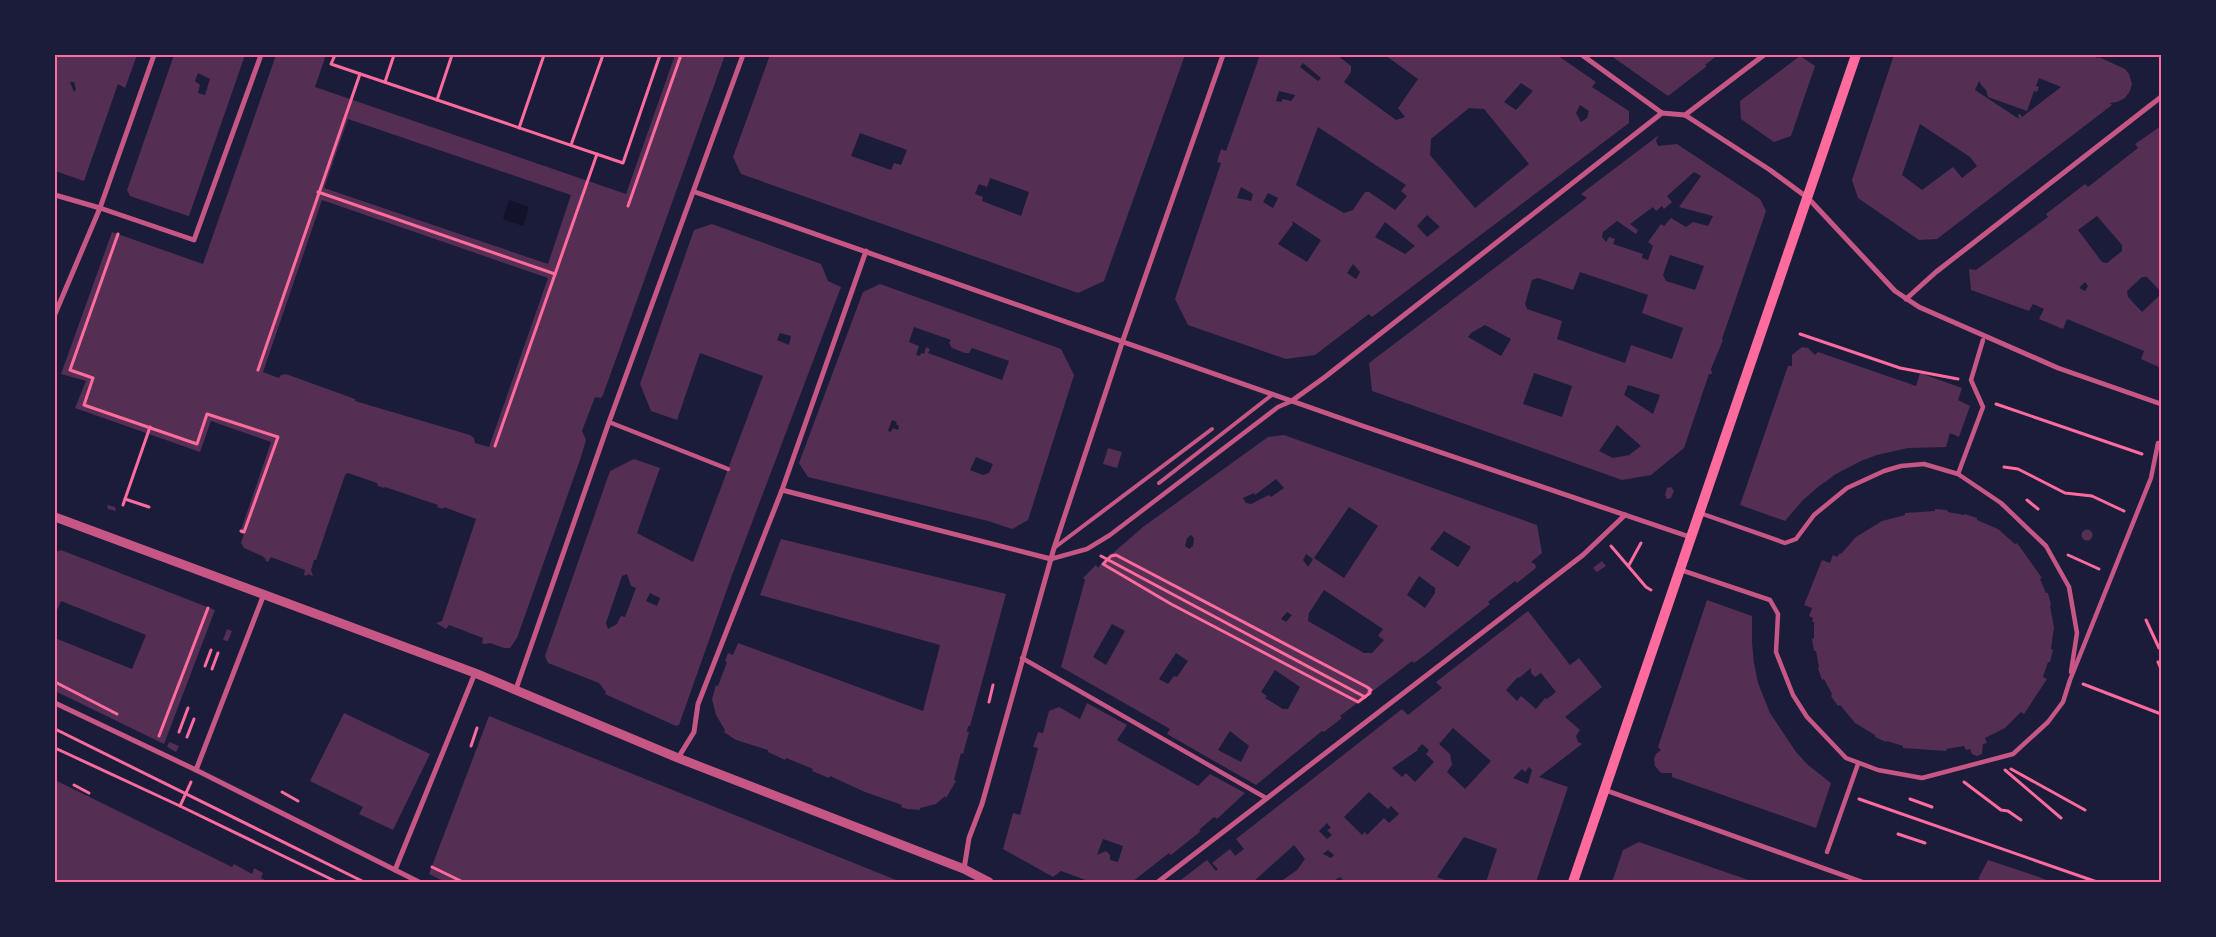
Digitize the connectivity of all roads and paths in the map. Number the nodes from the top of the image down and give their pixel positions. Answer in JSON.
{"nodes":[{"id":1,"x":154,"y":55,"type":"edge"},
{"id":2,"x":261,"y":55,"type":"edge"},
{"id":3,"x":335,"y":55,"type":"edge"},
{"id":4,"x":394,"y":55,"type":"edge"},
{"id":5,"x":452,"y":55,"type":"edge"},
{"id":6,"x":544,"y":55,"type":"edge"},
{"id":7,"x":603,"y":55,"type":"edge"},
{"id":8,"x":660,"y":55,"type":"edge"},
{"id":9,"x":681,"y":55,"type":"edge"},
{"id":10,"x":743,"y":55,"type":"edge"},
{"id":11,"x":1223,"y":55,"type":"edge"},
{"id":12,"x":1582,"y":55,"type":"edge"},
{"id":13,"x":1764,"y":55,"type":"edge"},
{"id":14,"x":1856,"y":55,"type":"edge"},
{"id":15,"x":360,"y":74,"type":"junction"},
{"id":16,"x":385,"y":82,"type":"junction"},
{"id":17,"x":2161,"y":97,"type":"edge"},
{"id":18,"x":437,"y":100,"type":"junction"},
{"id":19,"x":1662,"y":112,"type":"junction"},
{"id":20,"x":1685,"y":115,"type":"junction"},
{"id":21,"x":519,"y":128,"type":"junction"},
{"id":22,"x":570,"y":145,"type":"junction"},
{"id":23,"x":597,"y":154,"type":"junction"},
{"id":24,"x":318,"y":192,"type":"junction"},
{"id":25,"x":695,"y":192,"type":"junction"},
{"id":26,"x":55,"y":195,"type":"edge"},
{"id":27,"x":1808,"y":198,"type":"junction"},
{"id":28,"x":628,"y":206,"type":"dead end"},
{"id":29,"x":100,"y":208,"type":"junction"},
{"id":30,"x":118,"y":234,"type":"dead end"},
{"id":31,"x":866,"y":251,"type":"junction"},
{"id":32,"x":555,"y":274,"type":"junction"},
{"id":33,"x":1906,"y":299,"type":"junction"},
{"id":34,"x":55,"y":314,"type":"edge"},
{"id":35,"x":1800,"y":334,"type":"dead end"},
{"id":36,"x":1122,"y":340,"type":"junction"},
{"id":37,"x":1983,"y":340,"type":"dead end"},
{"id":38,"x":258,"y":370,"type":"dead end"},
{"id":39,"x":1971,"y":380,"type":"junction"},
{"id":40,"x":1274,"y":394,"type":"junction"},
{"id":41,"x":1979,"y":398,"type":"junction"},
{"id":42,"x":1293,"y":400,"type":"junction"},
{"id":43,"x":2161,"y":404,"type":"edge"},
{"id":44,"x":609,"y":422,"type":"junction"},
{"id":45,"x":150,"y":427,"type":"junction"},
{"id":46,"x":1212,"y":429,"type":"dead end"},
{"id":47,"x":2158,"y":443,"type":"dead end"},
{"id":48,"x":495,"y":446,"type":"dead end"},
{"id":49,"x":2155,"y":459,"type":"junction"},
{"id":50,"x":2004,"y":467,"type":"dead end"},
{"id":51,"x":728,"y":469,"type":"dead end"},
{"id":52,"x":1958,"y":474,"type":"junction"},
{"id":53,"x":1159,"y":483,"type":"dead end"},
{"id":54,"x":782,"y":490,"type":"junction"},
{"id":55,"x":125,"y":499,"type":"junction"},
{"id":56,"x":2027,"y":500,"type":"dead end"},
{"id":57,"x":123,"y":505,"type":"dead end"},
{"id":58,"x":149,"y":507,"type":"dead end"},
{"id":59,"x":2038,"y":509,"type":"dead end"},
{"id":60,"x":1699,"y":513,"type":"junction"},
{"id":61,"x":1625,"y":515,"type":"junction"},
{"id":62,"x":55,"y":517,"type":"edge"},
{"id":63,"x":2136,"y":517,"type":"junction"},
{"id":64,"x":241,"y":531,"type":"dead end"},
{"id":65,"x":1690,"y":537,"type":"junction"},
{"id":66,"x":1609,"y":543,"type":"dead end"},
{"id":67,"x":1642,"y":544,"type":"dead end"},
{"id":68,"x":2046,"y":546,"type":"junction"},
{"id":69,"x":1054,"y":548,"type":"junction"},
{"id":70,"x":1051,"y":559,"type":"junction"},
{"id":71,"x":1108,"y":560,"type":"junction"},
{"id":72,"x":1629,"y":565,"type":"junction"},
{"id":73,"x":1680,"y":570,"type":"junction"},
{"id":74,"x":2113,"y":576,"type":"junction"},
{"id":75,"x":1651,"y":590,"type":"dead end"},
{"id":76,"x":264,"y":594,"type":"junction"},
{"id":77,"x":208,"y":608,"type":"dead end"},
{"id":78,"x":2146,"y":620,"type":"dead end"},
{"id":79,"x":2159,"y":648,"type":"dead end"},
{"id":80,"x":211,"y":650,"type":"dead end"},
{"id":81,"x":218,"y":652,"type":"dead end"},
{"id":82,"x":1022,"y":658,"type":"junction"},
{"id":83,"x":2158,"y":662,"type":"dead end"},
{"id":84,"x":205,"y":666,"type":"dead end"},
{"id":85,"x":212,"y":669,"type":"dead end"},
{"id":86,"x":2161,"y":669,"type":"edge"},
{"id":87,"x":475,"y":673,"type":"junction"},
{"id":88,"x":2070,"y":680,"type":"junction"},
{"id":89,"x":55,"y":682,"type":"edge"},
{"id":90,"x":994,"y":685,"type":"dead end"},
{"id":91,"x":516,"y":689,"type":"junction"},
{"id":92,"x":1364,"y":698,"type":"junction"},
{"id":93,"x":989,"y":702,"type":"dead end"},
{"id":94,"x":55,"y":703,"type":"edge"},
{"id":95,"x":188,"y":708,"type":"dead end"},
{"id":96,"x":2161,"y":714,"type":"edge"},
{"id":97,"x":124,"y":718,"type":"dead end"},
{"id":98,"x":194,"y":719,"type":"dead end"},
{"id":99,"x":477,"y":728,"type":"dead end"},
{"id":100,"x":55,"y":729,"type":"edge"},
{"id":101,"x":150,"y":731,"type":"dead end"},
{"id":102,"x":179,"y":732,"type":"dead end"},
{"id":103,"x":159,"y":736,"type":"junction"},
{"id":104,"x":187,"y":737,"type":"dead end"},
{"id":105,"x":166,"y":739,"type":"dead end"},
{"id":106,"x":471,"y":746,"type":"dead end"},
{"id":107,"x":55,"y":748,"type":"edge"},
{"id":108,"x":678,"y":758,"type":"junction"},
{"id":109,"x":1858,"y":764,"type":"junction"},
{"id":110,"x":2006,"y":766,"type":"dead end"},
{"id":111,"x":196,"y":770,"type":"junction"},
{"id":112,"x":2018,"y":782,"type":"dead end"},
{"id":113,"x":74,"y":785,"type":"dead end"},
{"id":114,"x":1968,"y":785,"type":"dead end"},
{"id":115,"x":1605,"y":790,"type":"junction"},
{"id":116,"x":282,"y":792,"type":"dead end"},
{"id":117,"x":89,"y":793,"type":"dead end"},
{"id":118,"x":185,"y":794,"type":"junction"},
{"id":119,"x":1847,"y":795,"type":"junction"},
{"id":120,"x":1266,"y":798,"type":"junction"},
{"id":121,"x":1910,"y":799,"type":"dead end"},
{"id":122,"x":298,"y":801,"type":"dead end"},
{"id":123,"x":180,"y":806,"type":"junction"},
{"id":124,"x":1932,"y":807,"type":"dead end"},
{"id":125,"x":2085,"y":810,"type":"dead end"},
{"id":126,"x":2061,"y":818,"type":"dead end"},
{"id":127,"x":2021,"y":820,"type":"dead end"},
{"id":128,"x":1898,"y":834,"type":"dead end"},
{"id":129,"x":1925,"y":843,"type":"dead end"},
{"id":130,"x":1827,"y":852,"type":"dead end"},
{"id":131,"x":432,"y":867,"type":"dead end"},
{"id":132,"x":964,"y":869,"type":"junction"},
{"id":133,"x":395,"y":870,"type":"junction"},
{"id":134,"x":337,"y":882,"type":"edge"},
{"id":135,"x":364,"y":882,"type":"edge"},
{"id":136,"x":419,"y":882,"type":"edge"},
{"id":137,"x":463,"y":882,"type":"edge"},
{"id":138,"x":990,"y":882,"type":"edge"},
{"id":139,"x":1158,"y":882,"type":"edge"},
{"id":140,"x":1573,"y":882,"type":"edge"},
{"id":141,"x":1862,"y":882,"type":"edge"},
{"id":142,"x":2097,"y":882,"type":"edge"}],
"edges":[{"from":1,"to":29,"type":"street"},
{"from":2,"to":29,"type":"street"},
{"from":3,"to":15,"type":"path"},
{"from":4,"to":16,"type":"path"},
{"from":5,"to":18,"type":"path"},
{"from":6,"to":21,"type":"path"},
{"from":7,"to":22,"type":"path"},
{"from":8,"to":23,"type":"path"},
{"from":9,"to":28,"type":"path"},
{"from":10,"to":25,"type":"street"},
{"from":11,"to":36,"type":"street"},
{"from":12,"to":19,"type":"street"},
{"from":13,"to":20,"type":"street"},
{"from":14,"to":27,"type":"main road"},
{"from":15,"to":16,"type":"path"},
{"from":15,"to":24,"type":"path"},
{"from":16,"to":18,"type":"path"},
{"from":17,"to":33,"type":"street"},
{"from":18,"to":21,"type":"path"},
{"from":19,"to":20,"type":"street"},
{"from":19,"to":42,"type":"street"},
{"from":20,"to":27,"type":"street"},
{"from":21,"to":22,"type":"path"},
{"from":22,"to":23,"type":"path"},
{"from":23,"to":32,"type":"path"},
{"from":24,"to":32,"type":"path"},
{"from":24,"to":38,"type":"path"},
{"from":25,"to":31,"type":"street"},
{"from":25,"to":44,"type":"street"},
{"from":26,"to":29,"type":"street"},
{"from":27,"to":33,"type":"street"},
{"from":27,"to":60,"type":"main road"},
{"from":29,"to":34,"type":"street"},
{"from":30,"to":45,"type":"path"},
{"from":31,"to":36,"type":"street"},
{"from":31,"to":54,"type":"street"},
{"from":32,"to":48,"type":"path"},
{"from":33,"to":43,"type":"street"},
{"from":35,"to":39,"type":"path"},
{"from":36,"to":40,"type":"street"},
{"from":36,"to":69,"type":"street"},
{"from":37,"to":39,"type":"street"},
{"from":39,"to":41,"type":"street"},
{"from":40,"to":42,"type":"street"},
{"from":40,"to":53,"type":"lane"},
{"from":41,"to":49,"type":"path"},
{"from":41,"to":52,"type":"street"},
{"from":42,"to":61,"type":"street"},
{"from":42,"to":70,"type":"street"},
{"from":44,"to":51,"type":"street"},
{"from":44,"to":91,"type":"street"},
{"from":45,"to":55,"type":"path"},
{"from":45,"to":64,"type":"path"},
{"from":46,"to":69,"type":"lane"},
{"from":47,"to":49,"type":"street"},
{"from":49,"to":63,"type":"street"},
{"from":50,"to":63,"type":"path"},
{"from":52,"to":60,"type":"street"},
{"from":52,"to":68,"type":"street"},
{"from":54,"to":70,"type":"street"},
{"from":54,"to":108,"type":"street"},
{"from":55,"to":57,"type":"path"},
{"from":55,"to":58,"type":"path"},
{"from":56,"to":59,"type":"path"},
{"from":60,"to":65,"type":"main road"},
{"from":61,"to":65,"type":"street"},
{"from":61,"to":120,"type":"street"},
{"from":62,"to":76,"type":"street"},
{"from":63,"to":74,"type":"street"},
{"from":65,"to":73,"type":"main road"},
{"from":66,"to":72,"type":"path"},
{"from":67,"to":72,"type":"path"},
{"from":68,"to":74,"type":"path"},
{"from":68,"to":88,"type":"street"},
{"from":69,"to":70,"type":"street"},
{"from":70,"to":82,"type":"street"},
{"from":71,"to":92,"type":"path"},
{"from":71,"to":92,"type":"path"},
{"from":71,"to":92,"type":"path"},
{"from":72,"to":75,"type":"path"},
{"from":73,"to":109,"type":"street"},
{"from":73,"to":115,"type":"main road"},
{"from":74,"to":88,"type":"street"},
{"from":76,"to":87,"type":"street"},
{"from":76,"to":111,"type":"street"},
{"from":77,"to":103,"type":"path"},
{"from":78,"to":79,"type":"path"},
{"from":80,"to":84,"type":"path"},
{"from":81,"to":85,"type":"path"},
{"from":82,"to":120,"type":"street"},
{"from":82,"to":132,"type":"street"},
{"from":83,"to":86,"type":"path"},
{"from":87,"to":91,"type":"street"},
{"from":87,"to":133,"type":"street"},
{"from":88,"to":96,"type":"path"},
{"from":88,"to":109,"type":"street"},
{"from":89,"to":97,"type":"path"},
{"from":90,"to":93,"type":"path"},
{"from":91,"to":108,"type":"street"},
{"from":94,"to":111,"type":"street"},
{"from":95,"to":102,"type":"path"},
{"from":98,"to":104,"type":"path"},
{"from":99,"to":106,"type":"path"},
{"from":100,"to":118,"type":"path"},
{"from":101,"to":103,"type":"path"},
{"from":103,"to":105,"type":"path"},
{"from":107,"to":123,"type":"path"},
{"from":108,"to":132,"type":"street"},
{"from":109,"to":119,"type":"street"},
{"from":110,"to":125,"type":"path"},
{"from":111,"to":118,"type":"path"},
{"from":111,"to":133,"type":"street"},
{"from":112,"to":126,"type":"path"},
{"from":113,"to":117,"type":"path"},
{"from":114,"to":127,"type":"path"},
{"from":115,"to":140,"type":"main road"},
{"from":115,"to":141,"type":"street"},
{"from":116,"to":122,"type":"path"},
{"from":118,"to":123,"type":"path"},
{"from":118,"to":135,"type":"path"},
{"from":119,"to":130,"type":"street"},
{"from":119,"to":142,"type":"path"},
{"from":120,"to":139,"type":"street"},
{"from":121,"to":124,"type":"path"},
{"from":123,"to":134,"type":"path"},
{"from":128,"to":129,"type":"path"},
{"from":131,"to":137,"type":"path"},
{"from":132,"to":138,"type":"street"},
{"from":133,"to":136,"type":"street"}]}
